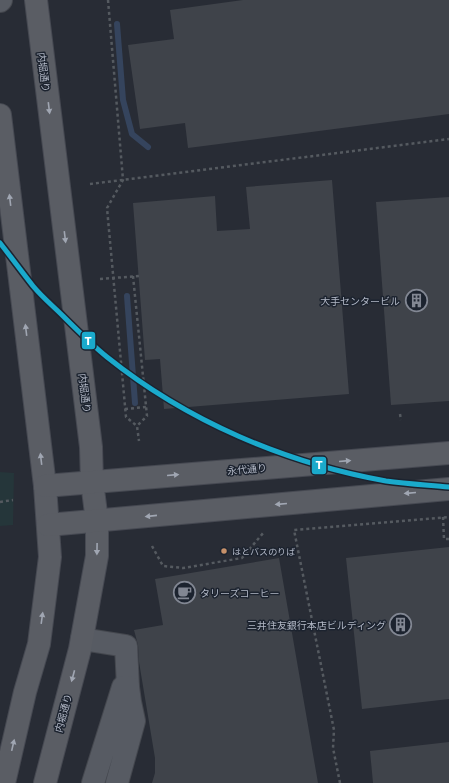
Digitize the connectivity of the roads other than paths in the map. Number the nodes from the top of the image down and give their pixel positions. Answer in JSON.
{"nodes":[{"id":1,"x":36,"y":0,"type":"edge"},
{"id":2,"x":47,"y":0,"type":"edge"},
{"id":3,"x":38,"y":25,"type":"junction"},
{"id":4,"x":0,"y":115,"type":"edge"},
{"id":5,"x":449,"y":453,"type":"edge"},
{"id":6,"x":92,"y":482,"type":"junction"},
{"id":7,"x":45,"y":486,"type":"junction"},
{"id":8,"x":449,"y":489,"type":"edge"},
{"id":9,"x":97,"y":521,"type":"junction"},
{"id":10,"x":48,"y":525,"type":"junction"},
{"id":11,"x":82,"y":639,"type":"junction"},
{"id":12,"x":128,"y":687,"type":"junction"},
{"id":13,"x":4,"y":783,"type":"edge"},
{"id":14,"x":45,"y":783,"type":"edge"},
{"id":15,"x":93,"y":783,"type":"edge"},
{"id":16,"x":117,"y":783,"type":"edge"}],
"edges":[{"from":1,"to":3,"type":"main road","name":"内堀通り"},
{"from":2,"to":3,"type":"street"},
{"from":3,"to":6,"type":"main road","name":"内堀通り","one_way":true},
{"from":7,"to":4,"type":"main road","one_way":true},
{"from":6,"to":5,"type":"main road","name":"永代通り","one_way":true},
{"from":6,"to":7,"type":"main road","name":"永代通り"},
{"from":6,"to":9,"type":"main road","name":"内堀通り"},
{"from":7,"to":10,"type":"main road"},
{"from":8,"to":9,"type":"main road","one_way":true},
{"from":9,"to":10,"type":"main road"},
{"from":9,"to":11,"type":"main road","name":"内堀通り","one_way":true},
{"from":13,"to":10,"type":"main road","one_way":true},
{"from":11,"to":12,"type":"street"},
{"from":11,"to":14,"type":"main road","name":"内堀通り","one_way":true},
{"from":12,"to":15,"type":"street"},
{"from":12,"to":16,"type":"street"}]}
